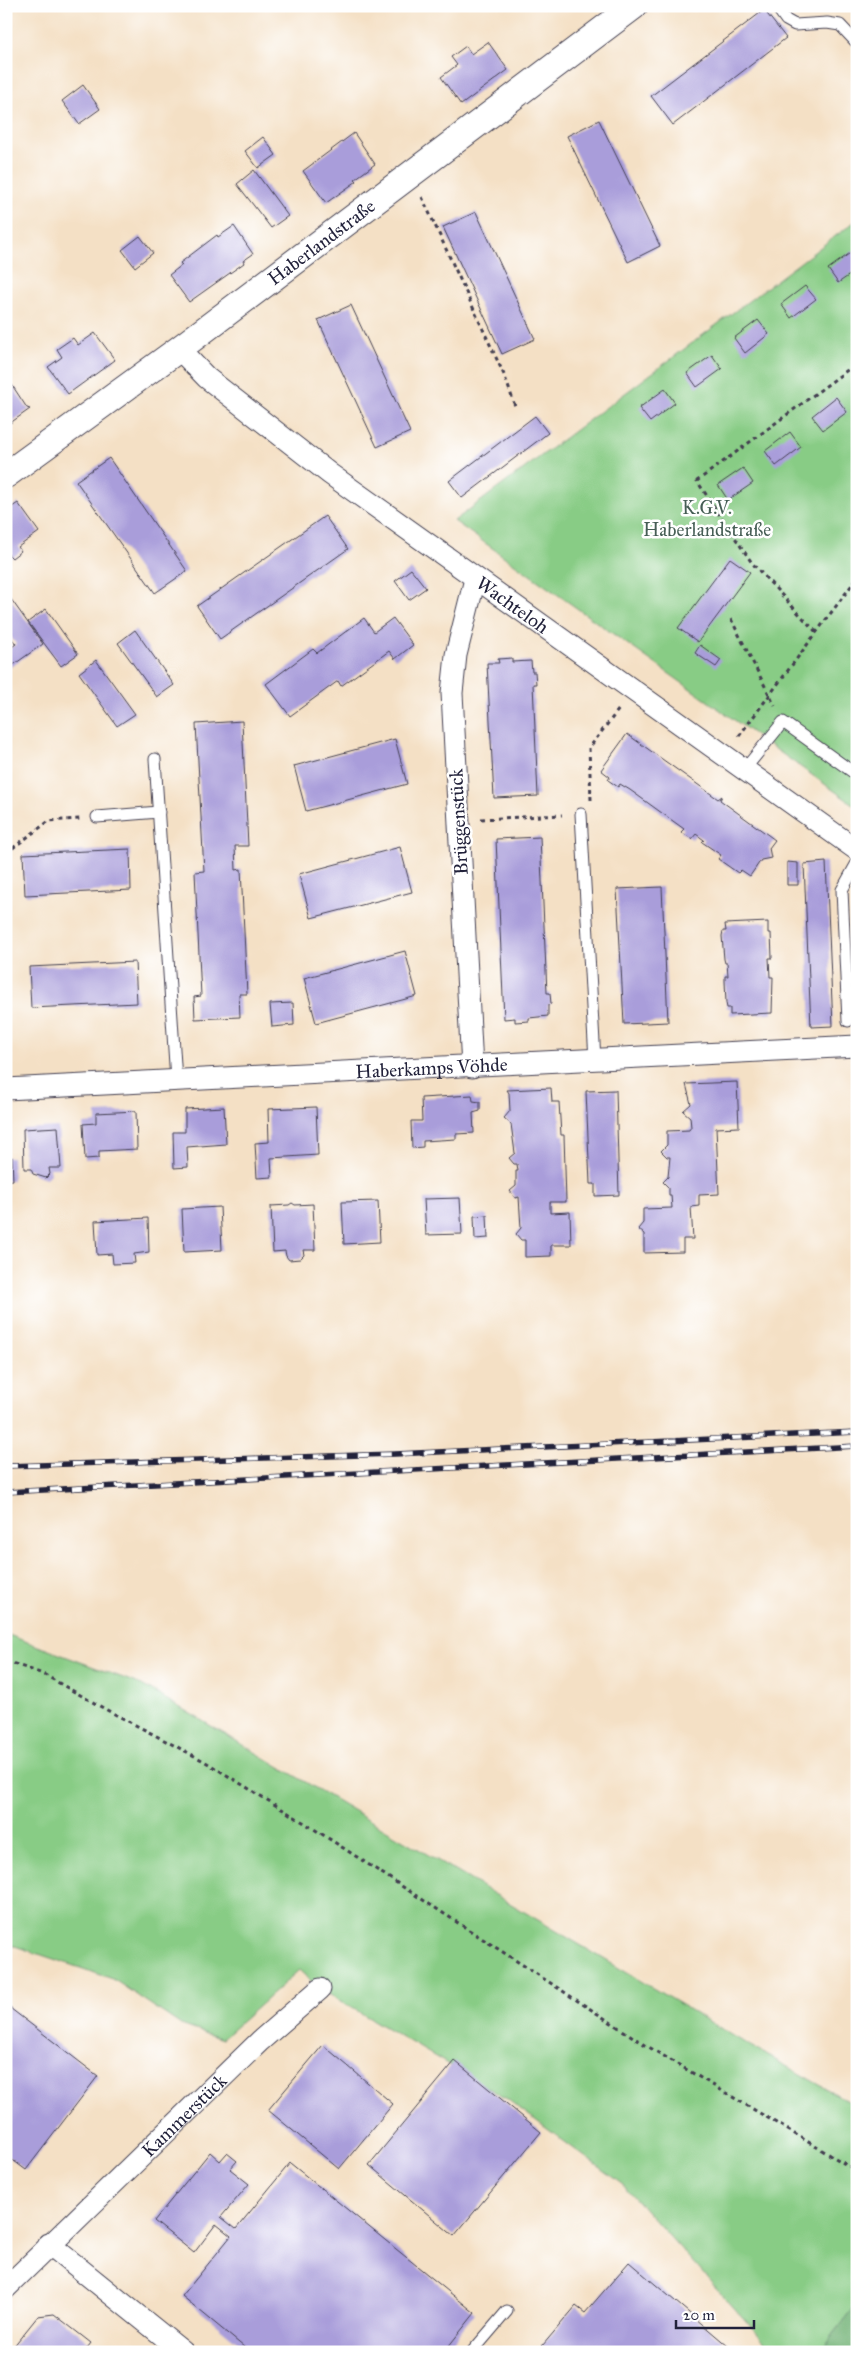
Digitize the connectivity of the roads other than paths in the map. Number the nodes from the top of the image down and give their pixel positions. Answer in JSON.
{"nodes":[{"id":1,"x":776,"y":6,"type":"edge"},
{"id":2,"x":623,"y":10,"type":"edge"},
{"id":3,"x":857,"y":43,"type":"edge"},
{"id":4,"x":179,"y":349,"type":"junction"},
{"id":5,"x":6,"y":474,"type":"edge"},
{"id":6,"x":475,"y":579,"type":"junction"},
{"id":7,"x":155,"y":759,"type":"dead end"},
{"id":8,"x":744,"y":770,"type":"junction"},
{"id":9,"x":857,"y":775,"type":"edge"},
{"id":10,"x":159,"y":812,"type":"junction"},
{"id":11,"x":581,"y":814,"type":"road end"},
{"id":12,"x":97,"y":817,"type":"road end"},
{"id":13,"x":857,"y":850,"type":"edge"},
{"id":14,"x":857,"y":863,"type":"edge"},
{"id":15,"x":848,"y":1021,"type":"dead end"},
{"id":16,"x":857,"y":1046,"type":"edge"},
{"id":17,"x":595,"y":1060,"type":"junction"},
{"id":18,"x":472,"y":1067,"type":"junction"},
{"id":19,"x":176,"y":1080,"type":"junction"},
{"id":20,"x":6,"y":1089,"type":"edge"},
{"id":21,"x":320,"y":1990,"type":"dead end"},
{"id":22,"x":49,"y":2244,"type":"junction"},
{"id":23,"x":6,"y":2288,"type":"edge"},
{"id":24,"x":507,"y":2311,"type":"dead end"},
{"id":25,"x":183,"y":2352,"type":"edge"},
{"id":26,"x":472,"y":2352,"type":"edge"}],
"edges":[{"from":1,"to":3,"type":"lane"},
{"from":2,"to":4,"type":"street","name":"Haberlandstraße"},
{"from":4,"to":5,"type":"street","name":"Haberlandstraße"},
{"from":4,"to":6,"type":"street","name":"Wachteloh"},
{"from":6,"to":8,"type":"street","name":"Wachteloh"},
{"from":6,"to":18,"type":"street","name":"Brüggenstück"},
{"from":7,"to":10,"type":"lane"},
{"from":8,"to":9,"type":"lane"},
{"from":8,"to":13,"type":"street","name":"Wachteloh"},
{"from":10,"to":12,"type":"lane"},
{"from":10,"to":19,"type":"lane"},
{"from":11,"to":17,"type":"lane"},
{"from":14,"to":15,"type":"lane"},
{"from":16,"to":17,"type":"street","name":"Haberkamps Vöhde"},
{"from":17,"to":18,"type":"street","name":"Haberkamps Vöhde"},
{"from":18,"to":19,"type":"street","name":"Haberkamps Vöhde"},
{"from":19,"to":20,"type":"street","name":"Haberkamps Vöhde"},
{"from":21,"to":22,"type":"street","name":"Kammerstück"},
{"from":22,"to":23,"type":"street","name":"Kammerstück"},
{"from":22,"to":25,"type":"street"},
{"from":24,"to":26,"type":"lane"}]}
